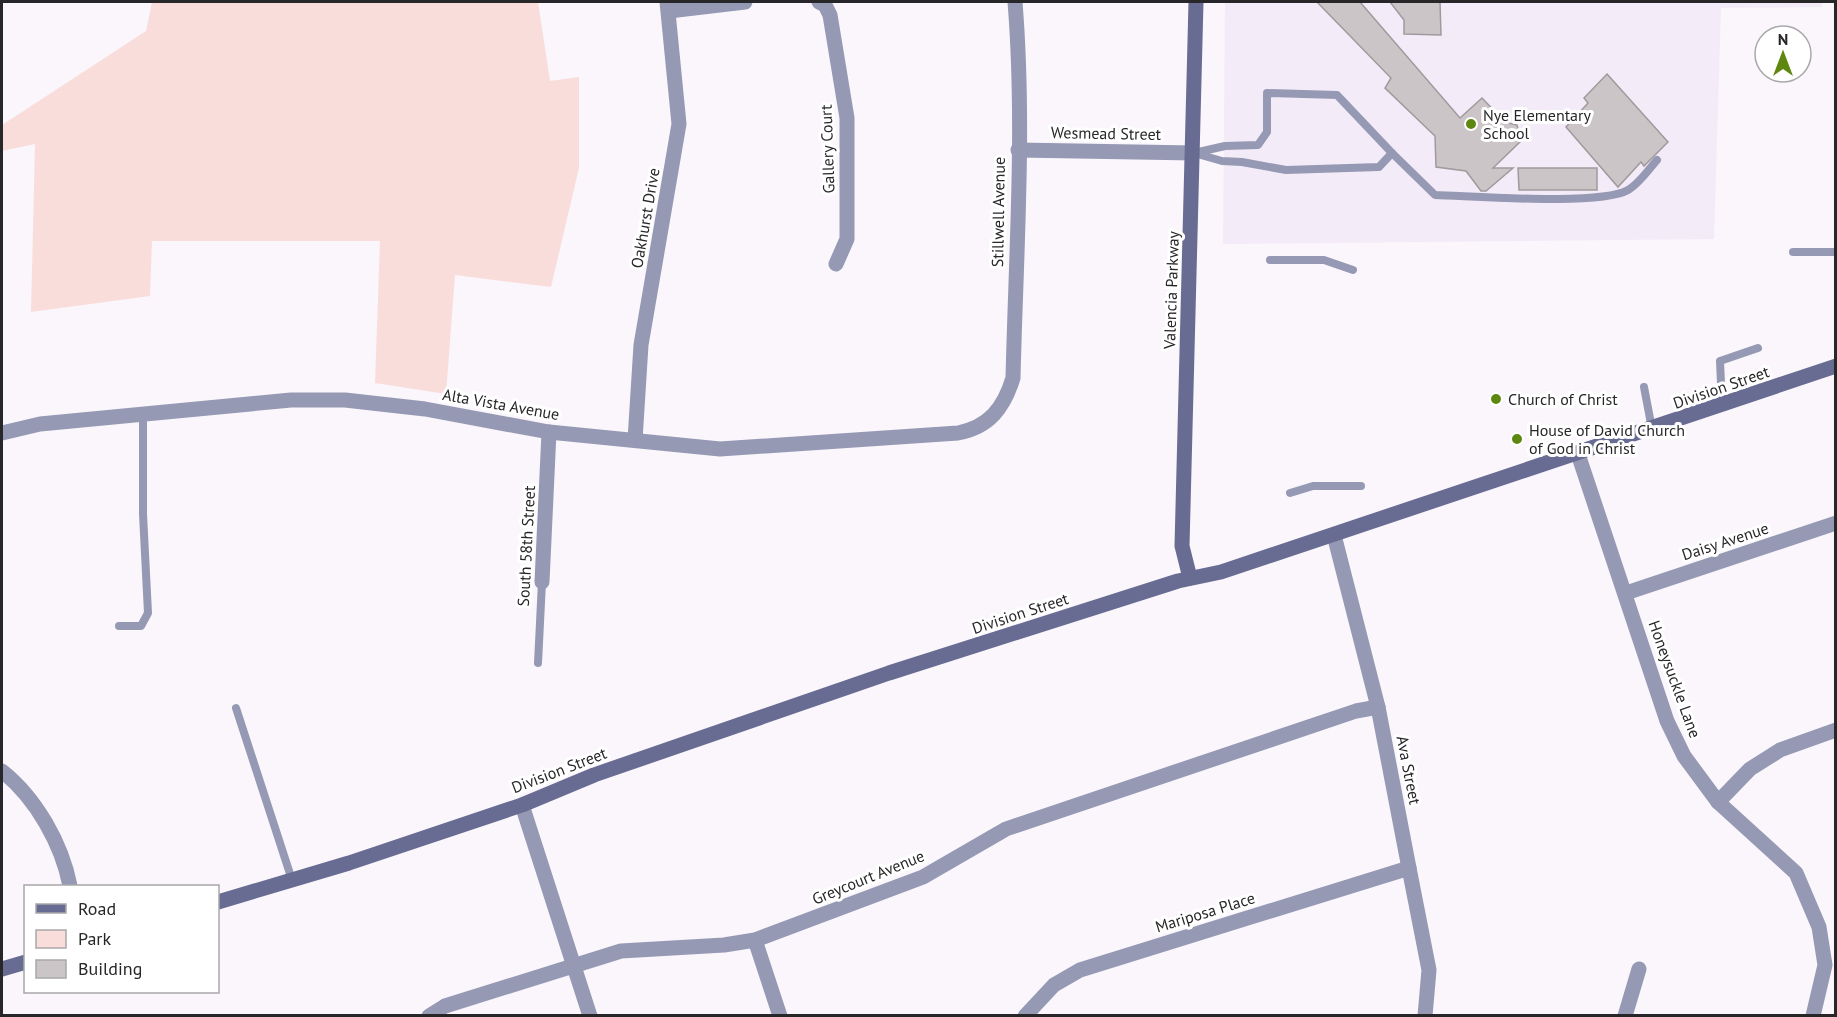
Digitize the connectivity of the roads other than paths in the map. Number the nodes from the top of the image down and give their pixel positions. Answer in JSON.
{"nodes":[{"id":1,"x":745,"y":2,"type":"edge"},
{"id":2,"x":819,"y":2,"type":"edge"},
{"id":3,"x":1015,"y":2,"type":"edge"},
{"id":4,"x":1196,"y":2,"type":"edge"},
{"id":5,"x":668,"y":6,"type":"edge"},
{"id":6,"x":1018,"y":150,"type":"junction"},
{"id":7,"x":1194,"y":153,"type":"junction"},
{"id":8,"x":1392,"y":153,"type":"junction"},
{"id":9,"x":1657,"y":160,"type":"dead end"},
{"id":10,"x":1793,"y":252,"type":"dead end"},
{"id":11,"x":1836,"y":252,"type":"edge"},
{"id":12,"x":1270,"y":260,"type":"dead end"},
{"id":13,"x":836,"y":264,"type":"dead end"},
{"id":14,"x":1353,"y":270,"type":"dead end"},
{"id":15,"x":1758,"y":348,"type":"dead end"},
{"id":16,"x":1836,"y":366,"type":"edge"},
{"id":17,"x":1644,"y":387,"type":"dead end"},
{"id":18,"x":1722,"y":406,"type":"junction"},
{"id":19,"x":143,"y":414,"type":"junction"},
{"id":20,"x":993,"y":418,"type":"joint"},
{"id":21,"x":1652,"y":429,"type":"junction"},
{"id":22,"x":549,"y":432,"type":"junction"},
{"id":23,"x":2,"y":433,"type":"edge"},
{"id":24,"x":635,"y":440,"type":"junction"},
{"id":25,"x":1578,"y":454,"type":"junction"},
{"id":26,"x":1361,"y":486,"type":"dead end"},
{"id":27,"x":1290,"y":493,"type":"dead end"},
{"id":28,"x":1836,"y":523,"type":"edge"},
{"id":29,"x":1335,"y":535,"type":"junction"},
{"id":30,"x":1190,"y":578,"type":"junction"},
{"id":31,"x":542,"y":582,"type":"joint"},
{"id":32,"x":1626,"y":593,"type":"junction"},
{"id":33,"x":119,"y":626,"type":"dead end"},
{"id":34,"x":538,"y":663,"type":"dead end"},
{"id":35,"x":1378,"y":707,"type":"junction"},
{"id":36,"x":236,"y":708,"type":"dead end"},
{"id":37,"x":1836,"y":730,"type":"edge"},
{"id":38,"x":2,"y":771,"type":"edge"},
{"id":39,"x":1718,"y":801,"type":"junction"},
{"id":40,"x":522,"y":805,"type":"junction"},
{"id":41,"x":1409,"y":868,"type":"junction"},
{"id":42,"x":292,"y":880,"type":"junction"},
{"id":43,"x":70,"y":885,"type":"edge"},
{"id":44,"x":219,"y":902,"type":"edge"},
{"id":45,"x":755,"y":940,"type":"junction"},
{"id":46,"x":24,"y":963,"type":"edge"},
{"id":47,"x":573,"y":966,"type":"junction"},
{"id":48,"x":2,"y":969,"type":"edge"},
{"id":49,"x":1639,"y":969,"type":"dead end"},
{"id":50,"x":429,"y":1016,"type":"edge"},
{"id":51,"x":590,"y":1016,"type":"edge"},
{"id":52,"x":780,"y":1016,"type":"edge"},
{"id":53,"x":1025,"y":1016,"type":"edge"},
{"id":54,"x":1425,"y":1016,"type":"edge"},
{"id":55,"x":1625,"y":1016,"type":"edge"},
{"id":56,"x":1813,"y":1016,"type":"edge"}],
"edges":[{"from":1,"to":5,"type":"street"},
{"from":2,"to":13,"type":"street","name":"Gallery Court"},
{"from":3,"to":6,"type":"street","name":"Stillwell Avenue"},
{"from":4,"to":7,"type":"main road","name":"Valencia Parkway"},
{"from":5,"to":24,"type":"street","name":"Oakhurst Drive"},
{"from":6,"to":7,"type":"street","name":"Wesmead Street"},
{"from":6,"to":20,"type":"street","name":"Stillwell Avenue"},
{"from":7,"to":8,"type":"lane"},
{"from":7,"to":8,"type":"lane"},
{"from":7,"to":30,"type":"main road","name":"Valencia Parkway"},
{"from":8,"to":9,"type":"lane"},
{"from":10,"to":11,"type":"lane"},
{"from":12,"to":14,"type":"lane"},
{"from":15,"to":18,"type":"lane"},
{"from":16,"to":18,"type":"main road","name":"Division Street"},
{"from":17,"to":21,"type":"lane"},
{"from":18,"to":21,"type":"main road","name":"Division Street"},
{"from":19,"to":22,"type":"street","name":"Alta Vista Avenue"},
{"from":19,"to":23,"type":"street","name":"Alta Vista Avenue"},
{"from":19,"to":33,"type":"lane"},
{"from":20,"to":24,"type":"street","name":"Alta Vista Avenue"},
{"from":21,"to":25,"type":"main road","name":"Division Street"},
{"from":22,"to":24,"type":"street","name":"Alta Vista Avenue"},
{"from":22,"to":31,"type":"street","name":"South 58th Street"},
{"from":25,"to":29,"type":"main road","name":"Division Street"},
{"from":25,"to":32,"type":"street","name":"Honeysuckle Lane"},
{"from":26,"to":27,"type":"lane"},
{"from":28,"to":32,"type":"street","name":"Daisy Avenue"},
{"from":29,"to":30,"type":"main road","name":"Division Street"},
{"from":29,"to":35,"type":"street","name":"Ava Street"},
{"from":30,"to":40,"type":"main road","name":"Division Street"},
{"from":31,"to":34,"type":"lane","name":"South 58th Street"},
{"from":32,"to":39,"type":"street","name":"Honeysuckle Lane"},
{"from":35,"to":41,"type":"street","name":"Ava Street"},
{"from":35,"to":45,"type":"street","name":"Greycourt Avenue"},
{"from":36,"to":42,"type":"lane"},
{"from":37,"to":39,"type":"street"},
{"from":38,"to":43,"type":"street"},
{"from":39,"to":56,"type":"street","name":"Honeysuckle Lane"},
{"from":40,"to":42,"type":"main road","name":"Division Street"},
{"from":40,"to":47,"type":"street"},
{"from":41,"to":53,"type":"street","name":"Mariposa Place"},
{"from":41,"to":54,"type":"street","name":"Ava Street"},
{"from":42,"to":44,"type":"main road","name":"Division Street"},
{"from":45,"to":47,"type":"street","name":"Greycourt Avenue"},
{"from":45,"to":52,"type":"street"},
{"from":46,"to":48,"type":"main road"},
{"from":47,"to":50,"type":"street","name":"Greycourt Avenue"},
{"from":47,"to":51,"type":"street"},
{"from":49,"to":55,"type":"street"}]}
